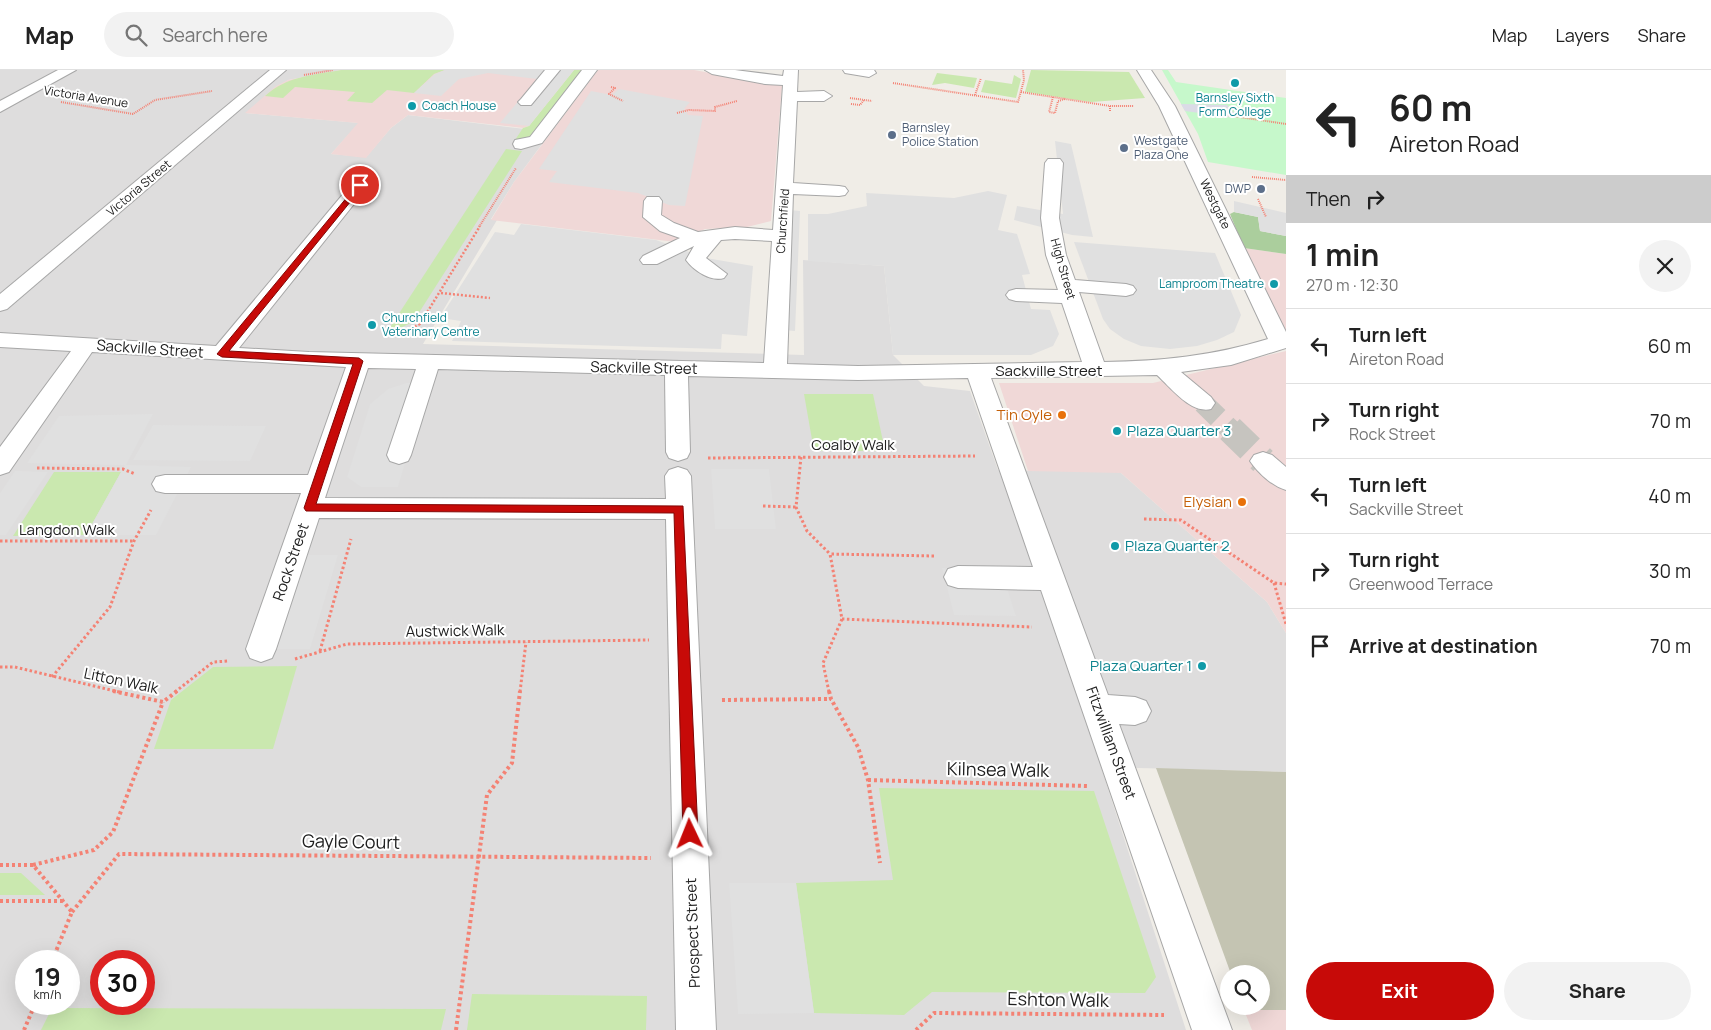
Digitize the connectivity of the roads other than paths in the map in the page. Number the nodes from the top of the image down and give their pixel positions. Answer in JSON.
{"nodes":[{"id":1,"x":69,"y":70,"type":"edge"},
{"id":2,"x":279,"y":70,"type":"edge"},
{"id":3,"x":553,"y":70,"type":"edge"},
{"id":4,"x":590,"y":70,"type":"edge"},
{"id":5,"x":712,"y":70,"type":"edge"},
{"id":6,"x":1144,"y":70,"type":"edge"},
{"id":7,"x":843,"y":71,"type":"edge"},
{"id":8,"x":869,"y":73,"type":"dead end"},
{"id":9,"x":790,"y":83,"type":"edge"},
{"id":10,"x":0,"y":87,"type":"edge"},
{"id":11,"x":24,"y":94,"type":"junction"},
{"id":12,"x":824,"y":96,"type":"dead end"},
{"id":13,"x":526,"y":102,"type":"dead end"},
{"id":14,"x":0,"y":107,"type":"edge"},
{"id":15,"x":528,"y":142,"type":"road end"},
{"id":16,"x":1054,"y":163,"type":"dead end"},
{"id":17,"x":360,"y":185,"type":"dead end"},
{"id":18,"x":785,"y":188,"type":"junction"},
{"id":19,"x":839,"y":192,"type":"dead end"},
{"id":20,"x":653,"y":201,"type":"dead end"},
{"id":21,"x":782,"y":236,"type":"junction"},
{"id":22,"x":706,"y":237,"type":"junction"},
{"id":23,"x":650,"y":260,"type":"dead end"},
{"id":24,"x":717,"y":274,"type":"dead end"},
{"id":25,"x":1126,"y":290,"type":"dead end"},
{"id":26,"x":1069,"y":291,"type":"junction"},
{"id":27,"x":1016,"y":295,"type":"dead end"},
{"id":28,"x":0,"y":305,"type":"edge"},
{"id":29,"x":0,"y":340,"type":"edge"},
{"id":30,"x":1283,"y":341,"type":"edge"},
{"id":31,"x":87,"y":344,"type":"junction"},
{"id":32,"x":222,"y":354,"type":"junction"},
{"id":33,"x":367,"y":361,"type":"junction"},
{"id":34,"x":429,"y":363,"type":"junction"},
{"id":35,"x":1162,"y":368,"type":"junction"},
{"id":36,"x":676,"y":369,"type":"junction"},
{"id":37,"x":1096,"y":370,"type":"junction"},
{"id":38,"x":776,"y":371,"type":"junction"},
{"id":39,"x":977,"y":371,"type":"junction"},
{"id":40,"x":1203,"y":403,"type":"tunnel mouth"},
{"id":41,"x":399,"y":454,"type":"dead end"},
{"id":42,"x":1263,"y":461,"type":"tunnel mouth"},
{"id":43,"x":0,"y":466,"type":"edge"},
{"id":44,"x":1286,"y":481,"type":"edge"},
{"id":45,"x":165,"y":484,"type":"road end"},
{"id":46,"x":313,"y":496,"type":"junction"},
{"id":47,"x":679,"y":509,"type":"junction"},
{"id":48,"x":958,"y":577,"type":"dead end"},
{"id":49,"x":1053,"y":579,"type":"junction"},
{"id":50,"x":250,"y":655,"type":"road end"},
{"id":51,"x":1098,"y":709,"type":"junction"},
{"id":52,"x":1135,"y":711,"type":"dead end"},
{"id":53,"x":1210,"y":1022,"type":"edge"},
{"id":54,"x":696,"y":1030,"type":"edge"}],
"edges":[{"from":1,"to":11,"type":"street"},
{"from":2,"to":28,"type":"street","name":"Victoria Street"},
{"from":3,"to":13,"type":"street"},
{"from":4,"to":15,"type":"street"},
{"from":5,"to":9,"type":"street"},
{"from":6,"to":30,"type":"street","name":"Westgate"},
{"from":7,"to":8,"type":"street"},
{"from":9,"to":12,"type":"street"},
{"from":9,"to":18,"type":"street","name":"Churchfield"},
{"from":10,"to":11,"type":"street"},
{"from":11,"to":14,"type":"street"},
{"from":16,"to":26,"type":"street","name":"High Street"},
{"from":17,"to":32,"type":"street"},
{"from":18,"to":19,"type":"street"},
{"from":18,"to":21,"type":"street","name":"Churchfield"},
{"from":20,"to":22,"type":"street"},
{"from":21,"to":22,"type":"street"},
{"from":21,"to":38,"type":"street","name":"Churchfield"},
{"from":22,"to":23,"type":"street"},
{"from":22,"to":24,"type":"street"},
{"from":25,"to":26,"type":"street"},
{"from":26,"to":27,"type":"street"},
{"from":26,"to":37,"type":"street","name":"High Street"},
{"from":29,"to":31,"type":"street","name":"Sackville Street"},
{"from":30,"to":35,"type":"street","name":"Sackville Street"},
{"from":31,"to":32,"type":"street","name":"Sackville Street"},
{"from":31,"to":43,"type":"street"},
{"from":32,"to":33,"type":"street","name":"Sackville Street"},
{"from":33,"to":34,"type":"street","name":"Sackville Street"},
{"from":33,"to":46,"type":"street","name":"Rock Street"},
{"from":34,"to":36,"type":"street","name":"Sackville Street"},
{"from":34,"to":41,"type":"street"},
{"from":35,"to":37,"type":"street","name":"Sackville Street"},
{"from":35,"to":40,"type":"street"},
{"from":36,"to":38,"type":"street","name":"Sackville Street"},
{"from":36,"to":47,"type":"street","name":"Prospect Street"},
{"from":37,"to":39,"type":"street","name":"Sackville Street"},
{"from":38,"to":39,"type":"street","name":"Sackville Street"},
{"from":39,"to":49,"type":"street","name":"Fitzwilliam Street"},
{"from":42,"to":44,"type":"street"},
{"from":45,"to":46,"type":"street"},
{"from":46,"to":47,"type":"street"},
{"from":46,"to":50,"type":"street","name":"Rock Street"},
{"from":47,"to":54,"type":"street","name":"Prospect Street"},
{"from":48,"to":49,"type":"street"},
{"from":49,"to":51,"type":"street","name":"Fitzwilliam Street"},
{"from":51,"to":52,"type":"street"},
{"from":51,"to":53,"type":"street","name":"Fitzwilliam Street"}]}
